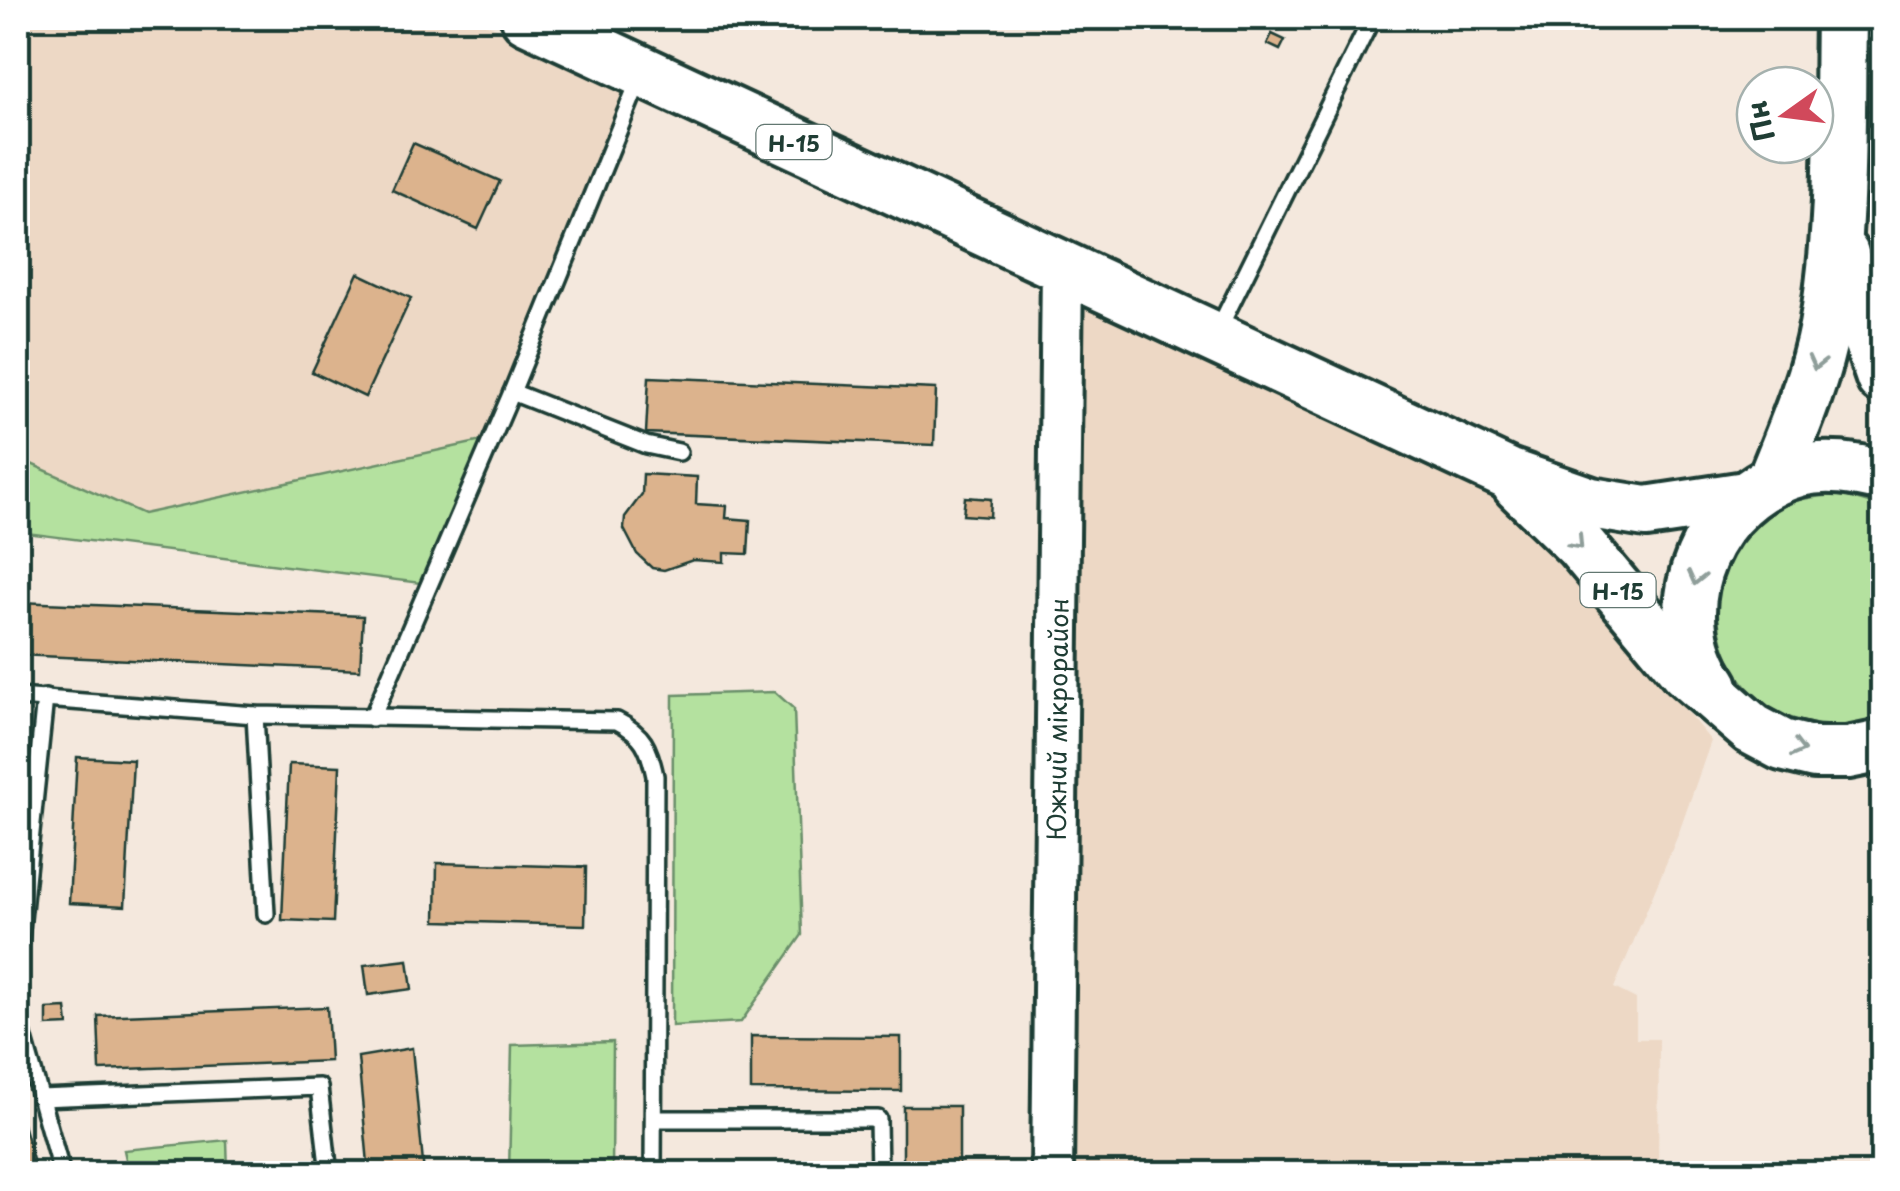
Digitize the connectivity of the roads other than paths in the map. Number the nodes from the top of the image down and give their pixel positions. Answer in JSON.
{"nodes":[{"id":1,"x":527,"y":18,"type":"edge"},
{"id":2,"x":1841,"y":18,"type":"edge"},
{"id":3,"x":1365,"y":21,"type":"edge"},
{"id":4,"x":642,"y":71,"type":"junction"},
{"id":5,"x":1838,"y":232,"type":"junction"},
{"id":6,"x":1062,"y":266,"type":"junction"},
{"id":7,"x":1216,"y":336,"type":"junction"},
{"id":8,"x":1882,"y":378,"type":"edge"},
{"id":9,"x":512,"y":392,"type":"junction"},
{"id":10,"x":679,"y":452,"type":"dead end"},
{"id":11,"x":1508,"y":474,"type":"junction"},
{"id":12,"x":1882,"y":476,"type":"edge"},
{"id":13,"x":1760,"y":488,"type":"junction"},
{"id":14,"x":18,"y":697,"type":"edge"},
{"id":15,"x":45,"y":698,"type":"junction"},
{"id":16,"x":1727,"y":706,"type":"junction"},
{"id":17,"x":255,"y":715,"type":"junction"},
{"id":18,"x":372,"y":718,"type":"junction"},
{"id":19,"x":1882,"y":746,"type":"edge"},
{"id":20,"x":266,"y":914,"type":"dead end"},
{"id":21,"x":18,"y":958,"type":"edge"},
{"id":22,"x":18,"y":1018,"type":"edge"},
{"id":23,"x":40,"y":1098,"type":"junction"},
{"id":24,"x":654,"y":1119,"type":"junction"},
{"id":25,"x":62,"y":1174,"type":"edge"},
{"id":26,"x":330,"y":1174,"type":"edge"},
{"id":27,"x":654,"y":1174,"type":"edge"},
{"id":28,"x":878,"y":1174,"type":"edge"},
{"id":29,"x":1052,"y":1174,"type":"edge"}],
"edges":[{"from":1,"to":4,"type":"main road","number":"Н-15"},
{"from":2,"to":5,"type":"main road"},
{"from":3,"to":7,"type":"lane"},
{"from":4,"to":6,"type":"main road","number":"Н-15"},
{"from":4,"to":9,"type":"lane"},
{"from":5,"to":8,"type":"main road"},
{"from":5,"to":13,"type":"main road","one_way":true},
{"from":6,"to":7,"type":"main road","number":"Н-15"},
{"from":6,"to":29,"type":"street","name":"Южний мікрорайон"},
{"from":7,"to":11,"type":"main road","number":"Н-15"},
{"from":9,"to":10,"type":"lane"},
{"from":9,"to":18,"type":"lane"},
{"from":11,"to":13,"type":"main road","number":"Н-15"},
{"from":11,"to":16,"type":"main road","number":"Н-15","one_way":true},
{"from":12,"to":13,"type":"main road"},
{"from":13,"to":16,"type":"main road","one_way":true},
{"from":14,"to":15,"type":"lane"},
{"from":15,"to":17,"type":"lane"},
{"from":15,"to":21,"type":"lane"},
{"from":16,"to":19,"type":"main road","number":"Н-15","one_way":true},
{"from":17,"to":18,"type":"lane"},
{"from":17,"to":20,"type":"lane"},
{"from":18,"to":24,"type":"lane"},
{"from":22,"to":23,"type":"lane"},
{"from":23,"to":25,"type":"lane"},
{"from":23,"to":26,"type":"lane"},
{"from":24,"to":27,"type":"lane"},
{"from":24,"to":28,"type":"lane"}]}
